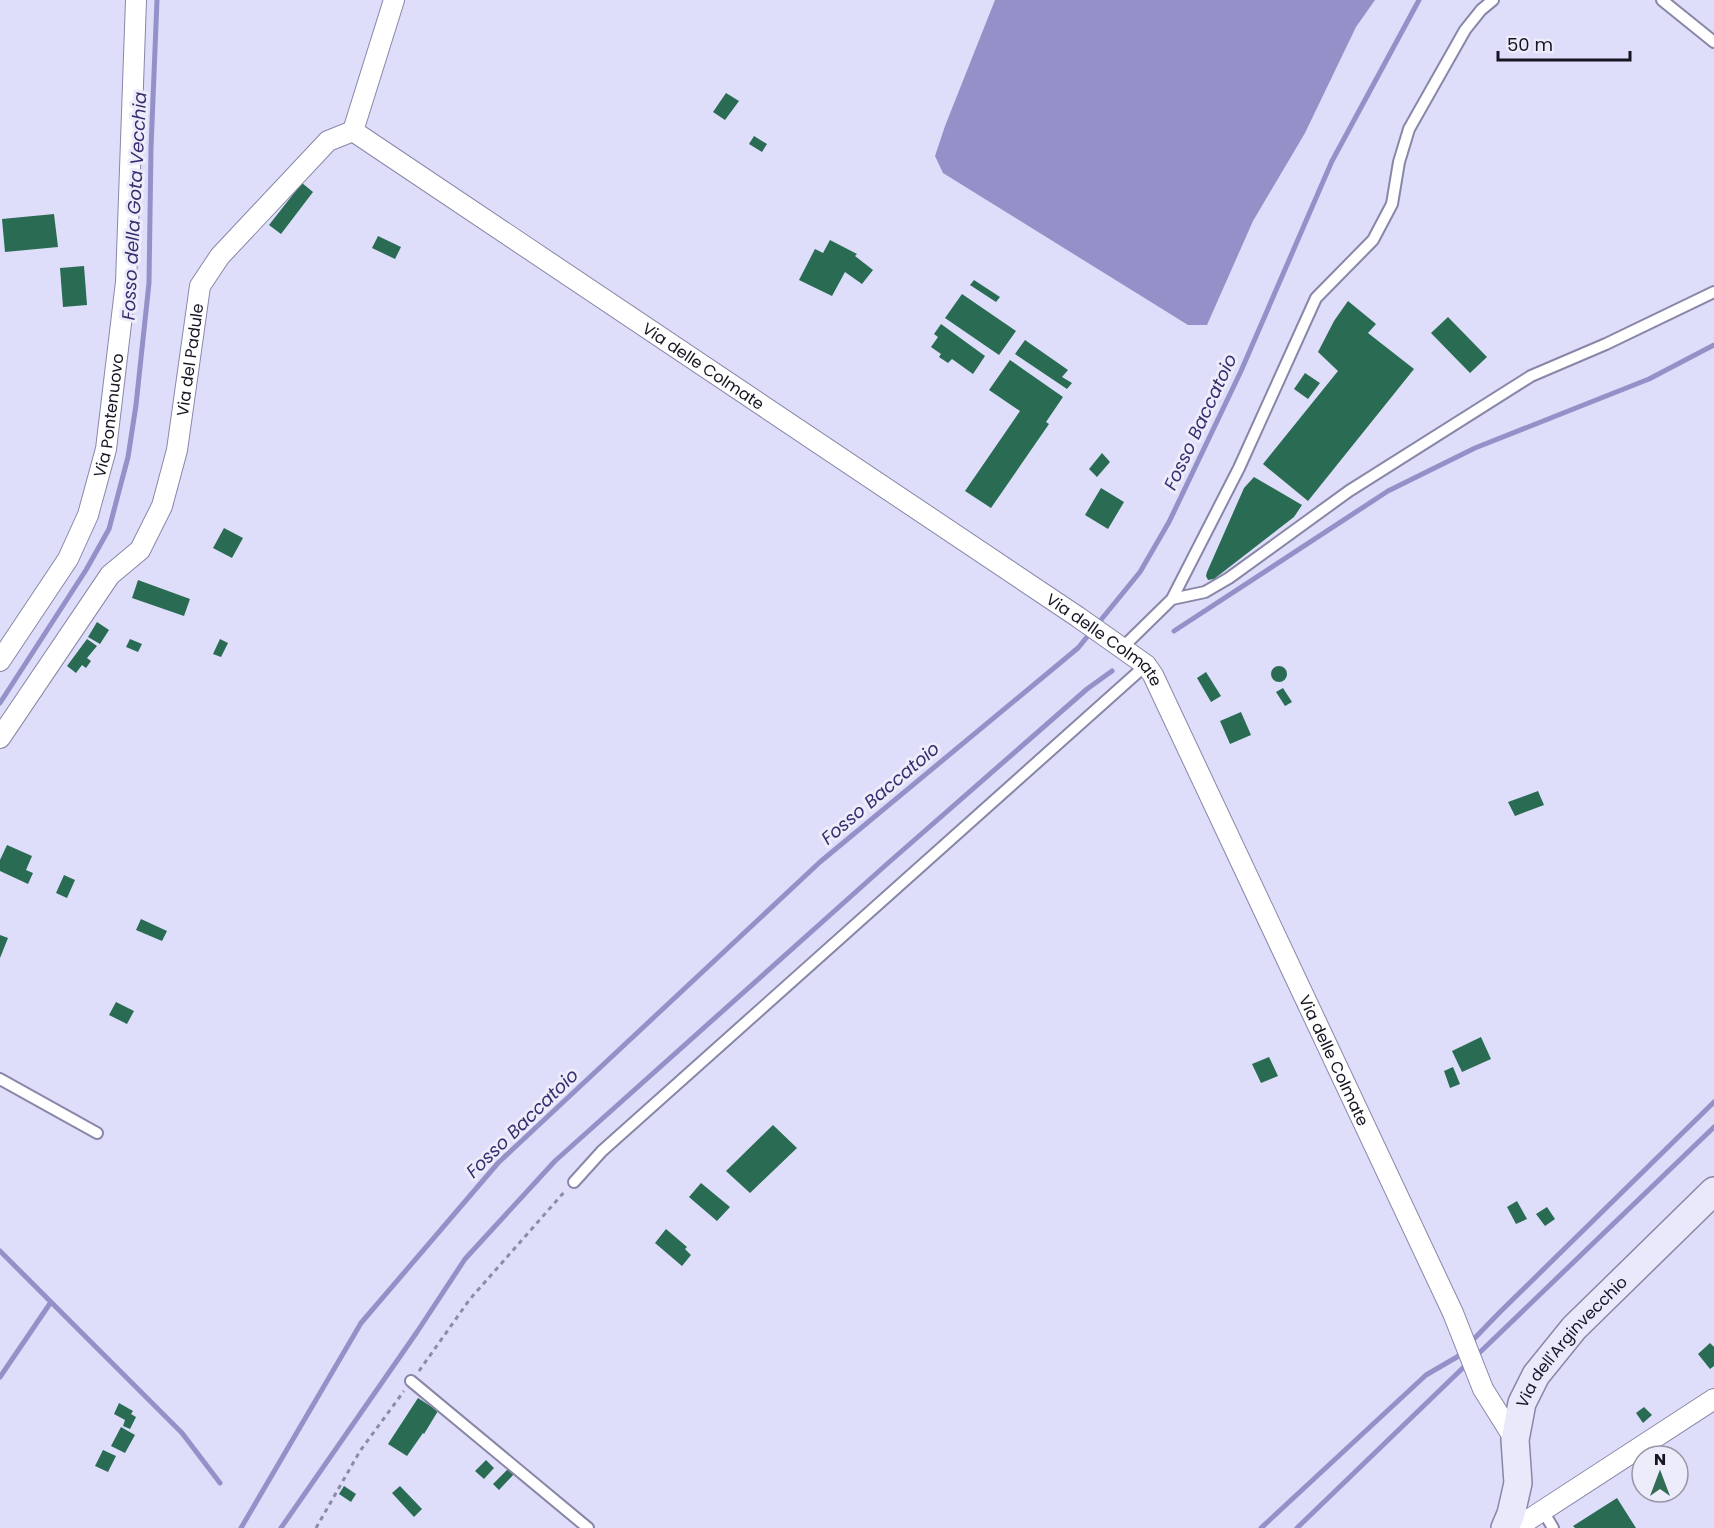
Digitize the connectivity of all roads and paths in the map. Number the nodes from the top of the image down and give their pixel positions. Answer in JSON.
{"nodes":[{"id":1,"x":136,"y":0,"type":"edge"},
{"id":2,"x":394,"y":0,"type":"edge"},
{"id":3,"x":1493,"y":0,"type":"edge"},
{"id":4,"x":1662,"y":0,"type":"edge"},
{"id":5,"x":1714,"y":42,"type":"edge"},
{"id":6,"x":353,"y":131,"type":"junction"},
{"id":7,"x":1714,"y":292,"type":"edge"},
{"id":8,"x":1172,"y":599,"type":"junction"},
{"id":9,"x":1115,"y":643,"type":"junction"},
{"id":10,"x":0,"y":661,"type":"edge"},
{"id":11,"x":1146,"y":665,"type":"junction"},
{"id":12,"x":0,"y":738,"type":"edge"},
{"id":13,"x":0,"y":1079,"type":"edge"},
{"id":14,"x":97,"y":1133,"type":"dead end"},
{"id":15,"x":574,"y":1182,"type":"joint"},
{"id":16,"x":1714,"y":1191,"type":"edge"},
{"id":17,"x":411,"y":1381,"type":"junction"},
{"id":18,"x":1714,"y":1399,"type":"edge"},
{"id":19,"x":1515,"y":1440,"type":"junction"},
{"id":20,"x":1543,"y":1511,"type":"junction"},
{"id":21,"x":316,"y":1528,"type":"edge"},
{"id":22,"x":588,"y":1528,"type":"edge"},
{"id":23,"x":1504,"y":1528,"type":"edge"},
{"id":24,"x":1516,"y":1528,"type":"edge"},
{"id":25,"x":1553,"y":1528,"type":"edge"}],
"edges":[{"from":1,"to":10,"type":"street","name":"Via Pontenuovo"},
{"from":2,"to":6,"type":"street"},
{"from":3,"to":8,"type":"lane"},
{"from":4,"to":5,"type":"lane"},
{"from":6,"to":9,"type":"street","name":"Via delle Colmate"},
{"from":6,"to":12,"type":"street","name":"Via del Padule"},
{"from":7,"to":8,"type":"lane"},
{"from":8,"to":9,"type":"lane"},
{"from":9,"to":11,"type":"street","name":"Via delle Colmate"},
{"from":11,"to":15,"type":"lane"},
{"from":11,"to":19,"type":"street","name":"Via delle Colmate"},
{"from":13,"to":14,"type":"lane"},
{"from":15,"to":17,"type":"path"},
{"from":16,"to":19,"type":"main road","name":"Via dell'Arginvecchio"},
{"from":17,"to":21,"type":"path"},
{"from":17,"to":22,"type":"lane"},
{"from":18,"to":20,"type":"street"},
{"from":19,"to":23,"type":"main road","name":"Via dell'Arginvecchio"},
{"from":20,"to":24,"type":"street"},
{"from":20,"to":25,"type":"lane"}]}
